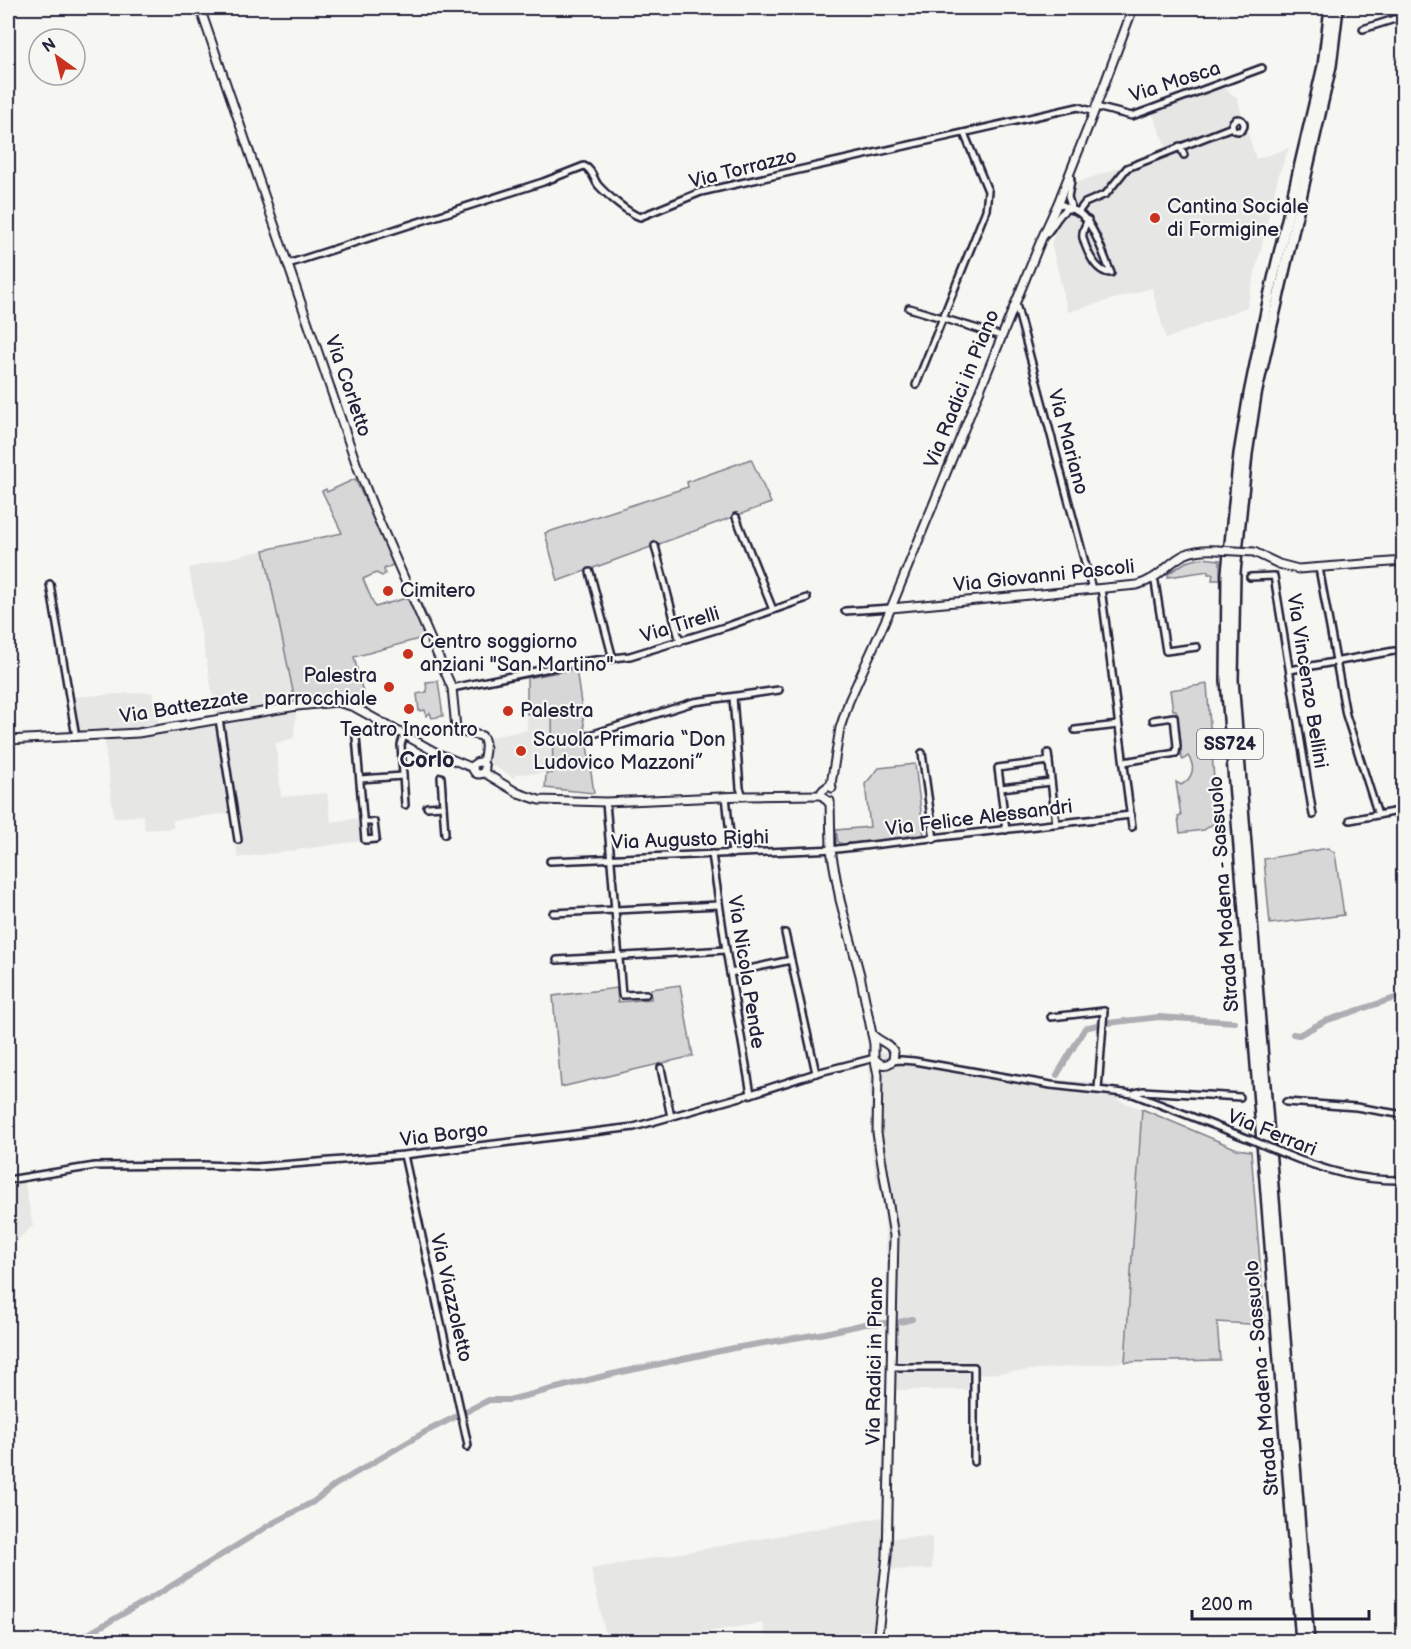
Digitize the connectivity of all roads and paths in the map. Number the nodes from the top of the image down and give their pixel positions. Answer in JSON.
{"nodes":[{"id":1,"x":200,"y":8,"type":"edge"},
{"id":2,"x":1133,"y":8,"type":"edge"},
{"id":3,"x":1330,"y":8,"type":"edge"},
{"id":4,"x":1338,"y":8,"type":"edge"},
{"id":5,"x":1404,"y":16,"type":"edge"},
{"id":6,"x":1363,"y":29,"type":"dead end"},
{"id":7,"x":1262,"y":68,"type":"dead end"},
{"id":8,"x":1095,"y":109,"type":"junction"},
{"id":9,"x":1232,"y":127,"type":"dead end"},
{"id":10,"x":964,"y":133,"type":"junction"},
{"id":11,"x":1180,"y":146,"type":"junction"},
{"id":12,"x":1184,"y":155,"type":"dead end"},
{"id":13,"x":1070,"y":173,"type":"junction"},
{"id":14,"x":1058,"y":203,"type":"junction"},
{"id":15,"x":1072,"y":209,"type":"junction"},
{"id":16,"x":1079,"y":211,"type":"junction"},
{"id":17,"x":1088,"y":220,"type":"junction"},
{"id":18,"x":1042,"y":238,"type":"junction"},
{"id":19,"x":288,"y":264,"type":"junction"},
{"id":20,"x":1015,"y":302,"type":"junction"},
{"id":21,"x":909,"y":308,"type":"dead end"},
{"id":22,"x":942,"y":318,"type":"junction"},
{"id":23,"x":1001,"y":336,"type":"junction"},
{"id":24,"x":916,"y":385,"type":"dead end"},
{"id":25,"x":736,"y":518,"type":"dead end"},
{"id":26,"x":655,"y":546,"type":"dead end"},
{"id":27,"x":1404,"y":561,"type":"edge"},
{"id":28,"x":1319,"y":568,"type":"junction"},
{"id":29,"x":590,"y":572,"type":"dead end"},
{"id":30,"x":1250,"y":577,"type":"dead end"},
{"id":31,"x":1151,"y":579,"type":"junction"},
{"id":32,"x":50,"y":584,"type":"dead end"},
{"id":33,"x":1101,"y":588,"type":"junction"},
{"id":34,"x":1092,"y":589,"type":"junction"},
{"id":35,"x":807,"y":598,"type":"dead end"},
{"id":36,"x":891,"y":608,"type":"junction"},
{"id":37,"x":773,"y":610,"type":"junction"},
{"id":38,"x":845,"y":611,"type":"dead end"},
{"id":39,"x":680,"y":642,"type":"junction"},
{"id":40,"x":1197,"y":647,"type":"dead end"},
{"id":41,"x":1394,"y":651,"type":"dead end"},
{"id":42,"x":613,"y":659,"type":"junction"},
{"id":43,"x":1335,"y":661,"type":"junction"},
{"id":44,"x":1290,"y":670,"type":"junction"},
{"id":45,"x":452,"y":688,"type":"junction"},
{"id":46,"x":780,"y":690,"type":"dead end"},
{"id":47,"x":733,"y":697,"type":"junction"},
{"id":48,"x":219,"y":719,"type":"junction"},
{"id":49,"x":1153,"y":720,"type":"dead end"},
{"id":50,"x":1118,"y":724,"type":"junction"},
{"id":51,"x":1075,"y":730,"type":"dead end"},
{"id":52,"x":404,"y":735,"type":"junction"},
{"id":53,"x":587,"y":736,"type":"dead end"},
{"id":54,"x":76,"y":737,"type":"junction"},
{"id":55,"x":356,"y":737,"type":"dead end"},
{"id":56,"x":8,"y":740,"type":"edge"},
{"id":57,"x":922,"y":753,"type":"dead end"},
{"id":58,"x":1048,"y":753,"type":"dead end"},
{"id":59,"x":1049,"y":761,"type":"junction"},
{"id":60,"x":1124,"y":762,"type":"junction"},
{"id":61,"x":483,"y":763,"type":"junction"},
{"id":62,"x":473,"y":768,"type":"junction"},
{"id":63,"x":483,"y":772,"type":"junction"},
{"id":64,"x":403,"y":776,"type":"junction"},
{"id":65,"x":441,"y":777,"type":"dead end"},
{"id":66,"x":360,"y":779,"type":"junction"},
{"id":67,"x":1051,"y":782,"type":"junction"},
{"id":68,"x":831,"y":786,"type":"junction"},
{"id":69,"x":1001,"y":788,"type":"junction"},
{"id":70,"x":726,"y":796,"type":"junction"},
{"id":71,"x":743,"y":796,"type":"junction"},
{"id":72,"x":824,"y":798,"type":"junction"},
{"id":73,"x":606,"y":802,"type":"junction"},
{"id":74,"x":405,"y":805,"type":"dead end"},
{"id":75,"x":443,"y":806,"type":"junction"},
{"id":76,"x":427,"y":807,"type":"dead end"},
{"id":77,"x":1404,"y":810,"type":"edge"},
{"id":78,"x":1378,"y":814,"type":"junction"},
{"id":79,"x":1131,"y":815,"type":"junction"},
{"id":80,"x":1313,"y":815,"type":"dead end"},
{"id":81,"x":1350,"y":820,"type":"dead end"},
{"id":82,"x":364,"y":822,"type":"dead end"},
{"id":83,"x":1056,"y":824,"type":"junction"},
{"id":84,"x":1132,"y":827,"type":"dead end"},
{"id":85,"x":1006,"y":830,"type":"junction"},
{"id":86,"x":445,"y":834,"type":"dead end"},
{"id":87,"x":934,"y":839,"type":"junction"},
{"id":88,"x":238,"y":840,"type":"dead end"},
{"id":89,"x":831,"y":850,"type":"junction"},
{"id":90,"x":712,"y":854,"type":"junction"},
{"id":91,"x":732,"y":854,"type":"junction"},
{"id":92,"x":610,"y":858,"type":"junction"},
{"id":93,"x":550,"y":861,"type":"dead end"},
{"id":94,"x":719,"y":905,"type":"junction"},
{"id":95,"x":614,"y":910,"type":"junction"},
{"id":96,"x":553,"y":913,"type":"dead end"},
{"id":97,"x":785,"y":933,"type":"dead end"},
{"id":98,"x":726,"y":951,"type":"junction"},
{"id":99,"x":617,"y":957,"type":"junction"},
{"id":100,"x":557,"y":960,"type":"dead end"},
{"id":101,"x":791,"y":960,"type":"junction"},
{"id":102,"x":730,"y":973,"type":"junction"},
{"id":103,"x":646,"y":994,"type":"dead end"},
{"id":104,"x":1051,"y":1017,"type":"dead end"},
{"id":105,"x":872,"y":1034,"type":"junction"},
{"id":106,"x":890,"y":1047,"type":"junction"},
{"id":107,"x":875,"y":1057,"type":"junction"},
{"id":108,"x":914,"y":1061,"type":"junction"},
{"id":109,"x":889,"y":1063,"type":"junction"},
{"id":110,"x":661,"y":1068,"type":"dead end"},
{"id":111,"x":816,"y":1073,"type":"junction"},
{"id":112,"x":878,"y":1083,"type":"junction"},
{"id":113,"x":1098,"y":1089,"type":"junction"},
{"id":114,"x":751,"y":1094,"type":"junction"},
{"id":115,"x":1133,"y":1094,"type":"junction"},
{"id":116,"x":1240,"y":1097,"type":"dead end"},
{"id":117,"x":1286,"y":1102,"type":"dead end"},
{"id":118,"x":1404,"y":1115,"type":"edge"},
{"id":119,"x":671,"y":1117,"type":"junction"},
{"id":120,"x":404,"y":1155,"type":"junction"},
{"id":121,"x":8,"y":1180,"type":"edge"},
{"id":122,"x":1404,"y":1180,"type":"edge"},
{"id":123,"x":892,"y":1367,"type":"junction"},
{"id":124,"x":467,"y":1447,"type":"dead end"},
{"id":125,"x":974,"y":1462,"type":"dead end"},
{"id":126,"x":878,"y":1641,"type":"edge"},
{"id":127,"x":1301,"y":1641,"type":"edge"},
{"id":128,"x":1309,"y":1641,"type":"edge"}],
"edges":[{"from":1,"to":19,"type":"street","name":"Via Corletto"},
{"from":2,"to":8,"type":"street","name":"Via Radici in Piano"},
{"from":3,"to":127,"type":"highway","name":"Strada Modena - Sassuolo","number":"SS724"},
{"from":4,"to":128,"type":"highway","name":"Strada Modena - Sassuolo"},
{"from":5,"to":6,"type":"street"},
{"from":7,"to":8,"type":"street","name":"Via Mosca"},
{"from":8,"to":10,"type":"street","name":"Via Torrazzo"},
{"from":8,"to":13,"type":"street","name":"Via Radici in Piano"},
{"from":9,"to":11,"type":"street"},
{"from":10,"to":19,"type":"street","name":"Via Torrazzo"},
{"from":10,"to":22,"type":"street"},
{"from":11,"to":12,"type":"street"},
{"from":11,"to":16,"type":"street"},
{"from":13,"to":14,"type":"street","name":"Via Radici in Piano"},
{"from":13,"to":15,"type":"street"},
{"from":14,"to":15,"type":"street"},
{"from":14,"to":18,"type":"street","name":"Via Radici in Piano"},
{"from":15,"to":16,"type":"street"},
{"from":15,"to":18,"type":"street"},
{"from":16,"to":17,"type":"street"},
{"from":17,"to":17,"type":"street"},
{"from":18,"to":20,"type":"street","name":"Via Radici in Piano"},
{"from":19,"to":45,"type":"street","name":"Via Corletto"},
{"from":20,"to":23,"type":"street","name":"Via Radici in Piano"},
{"from":20,"to":34,"type":"street","name":"Via Mariano"},
{"from":21,"to":22,"type":"street"},
{"from":22,"to":23,"type":"street"},
{"from":22,"to":24,"type":"street"},
{"from":23,"to":36,"type":"street","name":"Via Radici in Piano"},
{"from":25,"to":37,"type":"street"},
{"from":26,"to":39,"type":"street"},
{"from":27,"to":28,"type":"street","name":"Via Giovanni Pascoli"},
{"from":28,"to":31,"type":"street","name":"Via Giovanni Pascoli","bridge":true},
{"from":28,"to":43,"type":"street"},
{"from":29,"to":42,"type":"street"},
{"from":30,"to":44,"type":"street","name":"Via Vincenzo Bellini"},
{"from":31,"to":33,"type":"street","name":"Via Giovanni Pascoli"},
{"from":31,"to":40,"type":"street"},
{"from":32,"to":54,"type":"street"},
{"from":33,"to":34,"type":"street","name":"Via Giovanni Pascoli"},
{"from":33,"to":50,"type":"street"},
{"from":34,"to":36,"type":"street","name":"Via Giovanni Pascoli"},
{"from":35,"to":37,"type":"street","name":"Via Tirelli"},
{"from":36,"to":38,"type":"street"},
{"from":36,"to":68,"type":"street","name":"Via Radici in Piano"},
{"from":37,"to":39,"type":"street","name":"Via Tirelli"},
{"from":39,"to":42,"type":"street","name":"Via Tirelli"},
{"from":41,"to":43,"type":"street"},
{"from":42,"to":45,"type":"street","name":"Via Tirelli"},
{"from":43,"to":44,"type":"street"},
{"from":43,"to":78,"type":"street"},
{"from":44,"to":80,"type":"street","name":"Via Vincenzo Bellini"},
{"from":45,"to":61,"type":"street","name":"Via Corletto"},
{"from":46,"to":47,"type":"street"},
{"from":47,"to":53,"type":"street"},
{"from":47,"to":71,"type":"street"},
{"from":48,"to":52,"type":"street","name":"Via Battezzate"},
{"from":48,"to":54,"type":"street","name":"Via Battezzate"},
{"from":48,"to":88,"type":"street"},
{"from":49,"to":60,"type":"street"},
{"from":50,"to":51,"type":"street"},
{"from":50,"to":60,"type":"street"},
{"from":52,"to":62,"type":"street","name":"Via Battezzate"},
{"from":52,"to":64,"type":"street"},
{"from":54,"to":56,"type":"street","name":"Via Battezzate"},
{"from":55,"to":66,"type":"street"},
{"from":57,"to":87,"type":"street"},
{"from":58,"to":59,"type":"street"},
{"from":59,"to":67,"type":"street"},
{"from":59,"to":69,"type":"street"},
{"from":60,"to":79,"type":"street"},
{"from":61,"to":62,"type":"street"},
{"from":61,"to":63,"type":"street"},
{"from":62,"to":63,"type":"street"},
{"from":63,"to":73,"type":"street"},
{"from":64,"to":66,"type":"street"},
{"from":64,"to":74,"type":"street"},
{"from":65,"to":75,"type":"street"},
{"from":66,"to":82,"type":"street"},
{"from":67,"to":69,"type":"street"},
{"from":67,"to":83,"type":"street"},
{"from":68,"to":72,"type":"street"},
{"from":68,"to":72,"type":"street","name":"Via Radici in Piano"},
{"from":69,"to":85,"type":"street"},
{"from":70,"to":71,"type":"street"},
{"from":70,"to":73,"type":"street"},
{"from":70,"to":91,"type":"street"},
{"from":71,"to":72,"type":"street"},
{"from":72,"to":89,"type":"street","name":"Via Radici in Piano"},
{"from":73,"to":92,"type":"street"},
{"from":75,"to":76,"type":"street"},
{"from":75,"to":86,"type":"street"},
{"from":77,"to":78,"type":"street"},
{"from":78,"to":81,"type":"street"},
{"from":79,"to":83,"type":"street","name":"Via Felice Alessandri"},
{"from":79,"to":84,"type":"street"},
{"from":83,"to":85,"type":"street","name":"Via Felice Alessandri"},
{"from":85,"to":87,"type":"street","name":"Via Felice Alessandri"},
{"from":87,"to":89,"type":"street","name":"Via Felice Alessandri"},
{"from":89,"to":91,"type":"street","name":"Via Augusto Righi"},
{"from":89,"to":105,"type":"street","name":"Via Radici in Piano"},
{"from":90,"to":91,"type":"street","name":"Via Augusto Righi"},
{"from":90,"to":92,"type":"street","name":"Via Augusto Righi"},
{"from":90,"to":94,"type":"street","name":"Via Nicola Pende"},
{"from":92,"to":93,"type":"street","name":"Via Augusto Righi"},
{"from":92,"to":95,"type":"street"},
{"from":94,"to":95,"type":"street"},
{"from":94,"to":98,"type":"street","name":"Via Nicola Pende"},
{"from":95,"to":96,"type":"street"},
{"from":95,"to":99,"type":"street"},
{"from":97,"to":101,"type":"street"},
{"from":98,"to":99,"type":"street"},
{"from":98,"to":102,"type":"street","name":"Via Nicola Pende"},
{"from":99,"to":100,"type":"street"},
{"from":99,"to":103,"type":"street"},
{"from":101,"to":102,"type":"street"},
{"from":101,"to":111,"type":"street"},
{"from":102,"to":114,"type":"street","name":"Via Nicola Pende"},
{"from":104,"to":113,"type":"street"},
{"from":105,"to":106,"type":"street"},
{"from":105,"to":107,"type":"street","name":"Via Radici in Piano"},
{"from":106,"to":107,"type":"street"},
{"from":106,"to":108,"type":"street","name":"Via Ferrari"},
{"from":106,"to":109,"type":"street","name":"Via Radici in Piano"},
{"from":107,"to":109,"type":"street"},
{"from":107,"to":111,"type":"street","name":"Via Borgo"},
{"from":107,"to":112,"type":"street","name":"Via Radici in Piano"},
{"from":108,"to":109,"type":"street","name":"Via Ferrari"},
{"from":108,"to":113,"type":"street","name":"Via Ferrari"},
{"from":109,"to":112,"type":"street","name":"Via Radici in Piano"},
{"from":110,"to":119,"type":"street"},
{"from":111,"to":114,"type":"street","name":"Via Borgo"},
{"from":112,"to":123,"type":"street","name":"Via Radici in Piano"},
{"from":113,"to":115,"type":"street","name":"Via Ferrari"},
{"from":114,"to":119,"type":"street","name":"Via Borgo"},
{"from":115,"to":116,"type":"street","name":"Via Ferrari"},
{"from":115,"to":122,"type":"street","name":"Via Ferrari","bridge":true},
{"from":117,"to":118,"type":"street","name":"Via Ferrari"},
{"from":119,"to":120,"type":"street","name":"Via Borgo"},
{"from":120,"to":121,"type":"street","name":"Via Borgo"},
{"from":120,"to":124,"type":"street","name":"Via Viazzoletto"},
{"from":123,"to":125,"type":"street"},
{"from":123,"to":126,"type":"street","name":"Via Radici in Piano"}]}
